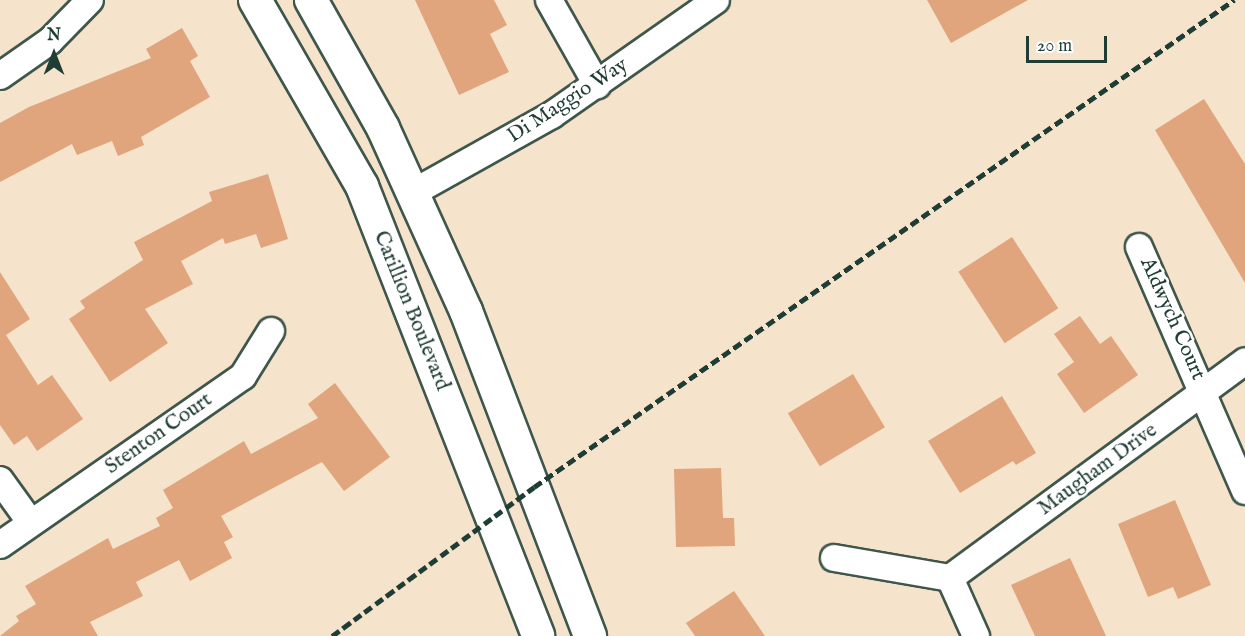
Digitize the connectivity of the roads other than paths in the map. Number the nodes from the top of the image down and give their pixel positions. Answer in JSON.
{"nodes":[{"id":1,"x":90,"y":0,"type":"edge"},
{"id":2,"x":255,"y":0,"type":"edge"},
{"id":3,"x":311,"y":0,"type":"edge"},
{"id":4,"x":549,"y":0,"type":"edge"},
{"id":5,"x":716,"y":0,"type":"edge"},
{"id":6,"x":0,"y":76,"type":"edge"},
{"id":7,"x":597,"y":85,"type":"junction"},
{"id":8,"x":414,"y":192,"type":"junction"},
{"id":9,"x":1139,"y":247,"type":"dead end"},
{"id":10,"x":271,"y":331,"type":"dead end"},
{"id":11,"x":1245,"y":361,"type":"edge"},
{"id":12,"x":1204,"y":392,"type":"junction"},
{"id":13,"x":0,"y":480,"type":"edge"},
{"id":14,"x":1245,"y":491,"type":"edge"},
{"id":15,"x":31,"y":523,"type":"junction"},
{"id":16,"x":0,"y":545,"type":"edge"},
{"id":17,"x":834,"y":558,"type":"dead end"},
{"id":18,"x":950,"y":578,"type":"junction"},
{"id":19,"x":538,"y":636,"type":"edge"},
{"id":20,"x":590,"y":636,"type":"edge"},
{"id":21,"x":976,"y":636,"type":"edge"}],
"edges":[{"from":1,"to":6,"type":"street"},
{"from":2,"to":19,"type":"street","name":"Carillion Boulevard"},
{"from":3,"to":8,"type":"street"},
{"from":4,"to":7,"type":"street"},
{"from":5,"to":7,"type":"street","name":"Di Maggio Way"},
{"from":7,"to":8,"type":"street","name":"Di Maggio Way"},
{"from":8,"to":20,"type":"street"},
{"from":9,"to":12,"type":"street","name":"Aldwych Court"},
{"from":10,"to":15,"type":"street","name":"Stenton Court"},
{"from":11,"to":12,"type":"street","name":"Maugham Drive"},
{"from":12,"to":14,"type":"street","name":"Aldwych Court"},
{"from":12,"to":18,"type":"street","name":"Maugham Drive"},
{"from":13,"to":15,"type":"street"},
{"from":15,"to":16,"type":"street","name":"Stenton Court"},
{"from":17,"to":18,"type":"street"},
{"from":18,"to":21,"type":"street"}]}
